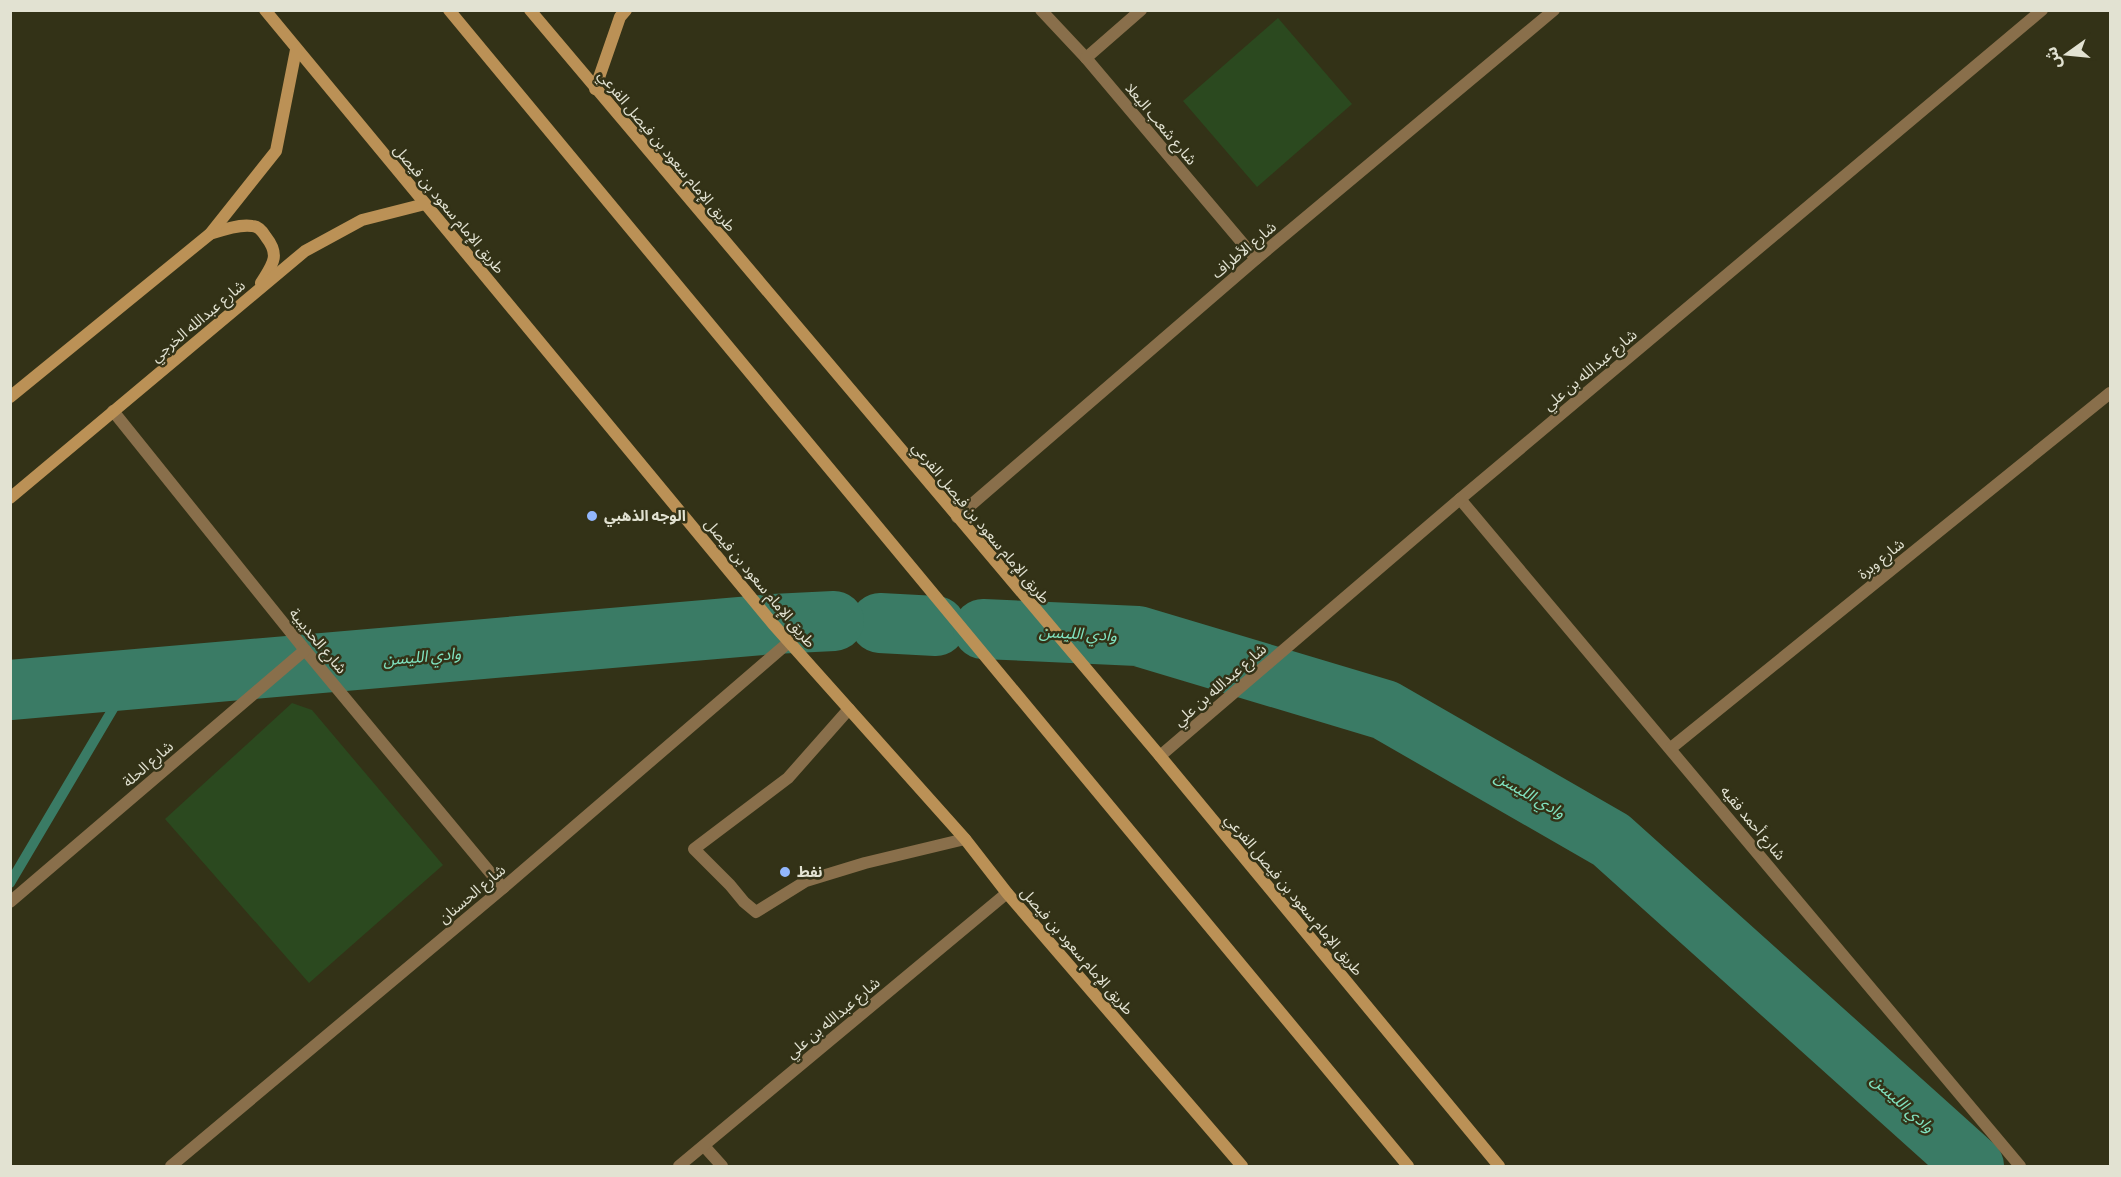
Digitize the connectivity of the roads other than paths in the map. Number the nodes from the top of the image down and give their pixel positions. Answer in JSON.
{"nodes":[{"id":1,"x":265,"y":10,"type":"edge"},
{"id":2,"x":449,"y":10,"type":"edge"},
{"id":3,"x":530,"y":10,"type":"edge"},
{"id":4,"x":626,"y":10,"type":"edge"},
{"id":5,"x":1041,"y":10,"type":"edge"},
{"id":6,"x":1141,"y":10,"type":"edge"},
{"id":7,"x":1554,"y":10,"type":"edge"},
{"id":8,"x":2042,"y":10,"type":"edge"},
{"id":9,"x":296,"y":50,"type":"junction"},
{"id":10,"x":1086,"y":58,"type":"junction"},
{"id":11,"x":595,"y":89,"type":"junction"},
{"id":12,"x":425,"y":204,"type":"junction"},
{"id":13,"x":210,"y":234,"type":"junction"},
{"id":14,"x":1256,"y":259,"type":"junction"},
{"id":15,"x":254,"y":294,"type":"junction"},
{"id":16,"x":2110,"y":393,"type":"edge"},
{"id":17,"x":10,"y":397,"type":"edge"},
{"id":18,"x":113,"y":411,"type":"junction"},
{"id":19,"x":10,"y":498,"type":"edge"},
{"id":20,"x":1460,"y":499,"type":"junction"},
{"id":21,"x":957,"y":517,"type":"junction"},
{"id":22,"x":789,"y":642,"type":"junction"},
{"id":23,"x":305,"y":650,"type":"junction"},
{"id":24,"x":849,"y":710,"type":"junction"},
{"id":25,"x":1671,"y":748,"type":"junction"},
{"id":26,"x":1160,"y":756,"type":"junction"},
{"id":27,"x":965,"y":839,"type":"junction"},
{"id":28,"x":504,"y":888,"type":"junction"},
{"id":29,"x":1007,"y":893,"type":"junction"},
{"id":30,"x":10,"y":902,"type":"edge"},
{"id":31,"x":704,"y":1146,"type":"junction"},
{"id":32,"x":171,"y":1167,"type":"edge"},
{"id":33,"x":679,"y":1167,"type":"edge"},
{"id":34,"x":722,"y":1167,"type":"edge"},
{"id":35,"x":1242,"y":1167,"type":"edge"},
{"id":36,"x":1408,"y":1167,"type":"edge"},
{"id":37,"x":1498,"y":1167,"type":"edge"},
{"id":38,"x":2020,"y":1167,"type":"edge"}],
"edges":[{"from":1,"to":9,"type":"main road","name":"طريق الإمام سعود بن فيصل"},
{"from":2,"to":36,"type":"main road"},
{"from":3,"to":11,"type":"main road","name":"طريق الإمام سعود بن فيصل الفرعي"},
{"from":4,"to":11,"type":"main road"},
{"from":5,"to":10,"type":"street","name":"شارع شعب اليعلا"},
{"from":6,"to":10,"type":"street"},
{"from":7,"to":14,"type":"street","name":"شارع الأطراف"},
{"from":8,"to":20,"type":"street","name":"شارع عبدالله بن علي"},
{"from":9,"to":12,"type":"main road","name":"طريق الإمام سعود بن فيصل"},
{"from":9,"to":13,"type":"main road"},
{"from":10,"to":14,"type":"street","name":"شارع شعب اليعلا"},
{"from":11,"to":21,"type":"main road","name":"طريق الإمام سعود بن فيصل الفرعي"},
{"from":12,"to":15,"type":"main road","name":"شارع عبدالله الخرجي"},
{"from":12,"to":22,"type":"main road","name":"طريق الإمام سعود بن فيصل"},
{"from":13,"to":15,"type":"main road"},
{"from":13,"to":17,"type":"main road"},
{"from":14,"to":21,"type":"street","name":"شارع الأطراف"},
{"from":15,"to":18,"type":"main road","name":"شارع عبدالله الخرجي"},
{"from":16,"to":25,"type":"street","name":"شارع وبرة"},
{"from":18,"to":19,"type":"main road","name":"شارع عبدالله الخرجي"},
{"from":18,"to":23,"type":"street","name":"شارع الحديبية"},
{"from":20,"to":25,"type":"street","name":"شارع أحمد فقيه"},
{"from":20,"to":26,"type":"street","name":"شارع عبدالله بن علي"},
{"from":21,"to":26,"type":"main road","name":"طريق الإمام سعود بن فيصل الفرعي"},
{"from":22,"to":24,"type":"main road","name":"طريق الإمام سعود بن فيصل"},
{"from":22,"to":28,"type":"street","name":"شارع الحسنان"},
{"from":23,"to":28,"type":"street","name":"شارع الحديبية"},
{"from":23,"to":30,"type":"street","name":"شارع الحلة"},
{"from":24,"to":27,"type":"main road","name":"طريق الإمام سعود بن فيصل"},
{"from":24,"to":27,"type":"street"},
{"from":25,"to":38,"type":"street","name":"شارع أحمد فقيه"},
{"from":26,"to":37,"type":"main road","name":"طريق الإمام سعود بن فيصل الفرعي"},
{"from":27,"to":29,"type":"main road","name":"طريق الإمام سعود بن فيصل"},
{"from":28,"to":32,"type":"street","name":"شارع الحسنان"},
{"from":29,"to":31,"type":"street","name":"شارع عبدالله بن علي"},
{"from":29,"to":35,"type":"main road","name":"طريق الإمام سعود بن فيصل"},
{"from":31,"to":33,"type":"street","name":"شارع عبدالله بن علي"},
{"from":31,"to":34,"type":"street"}]}
